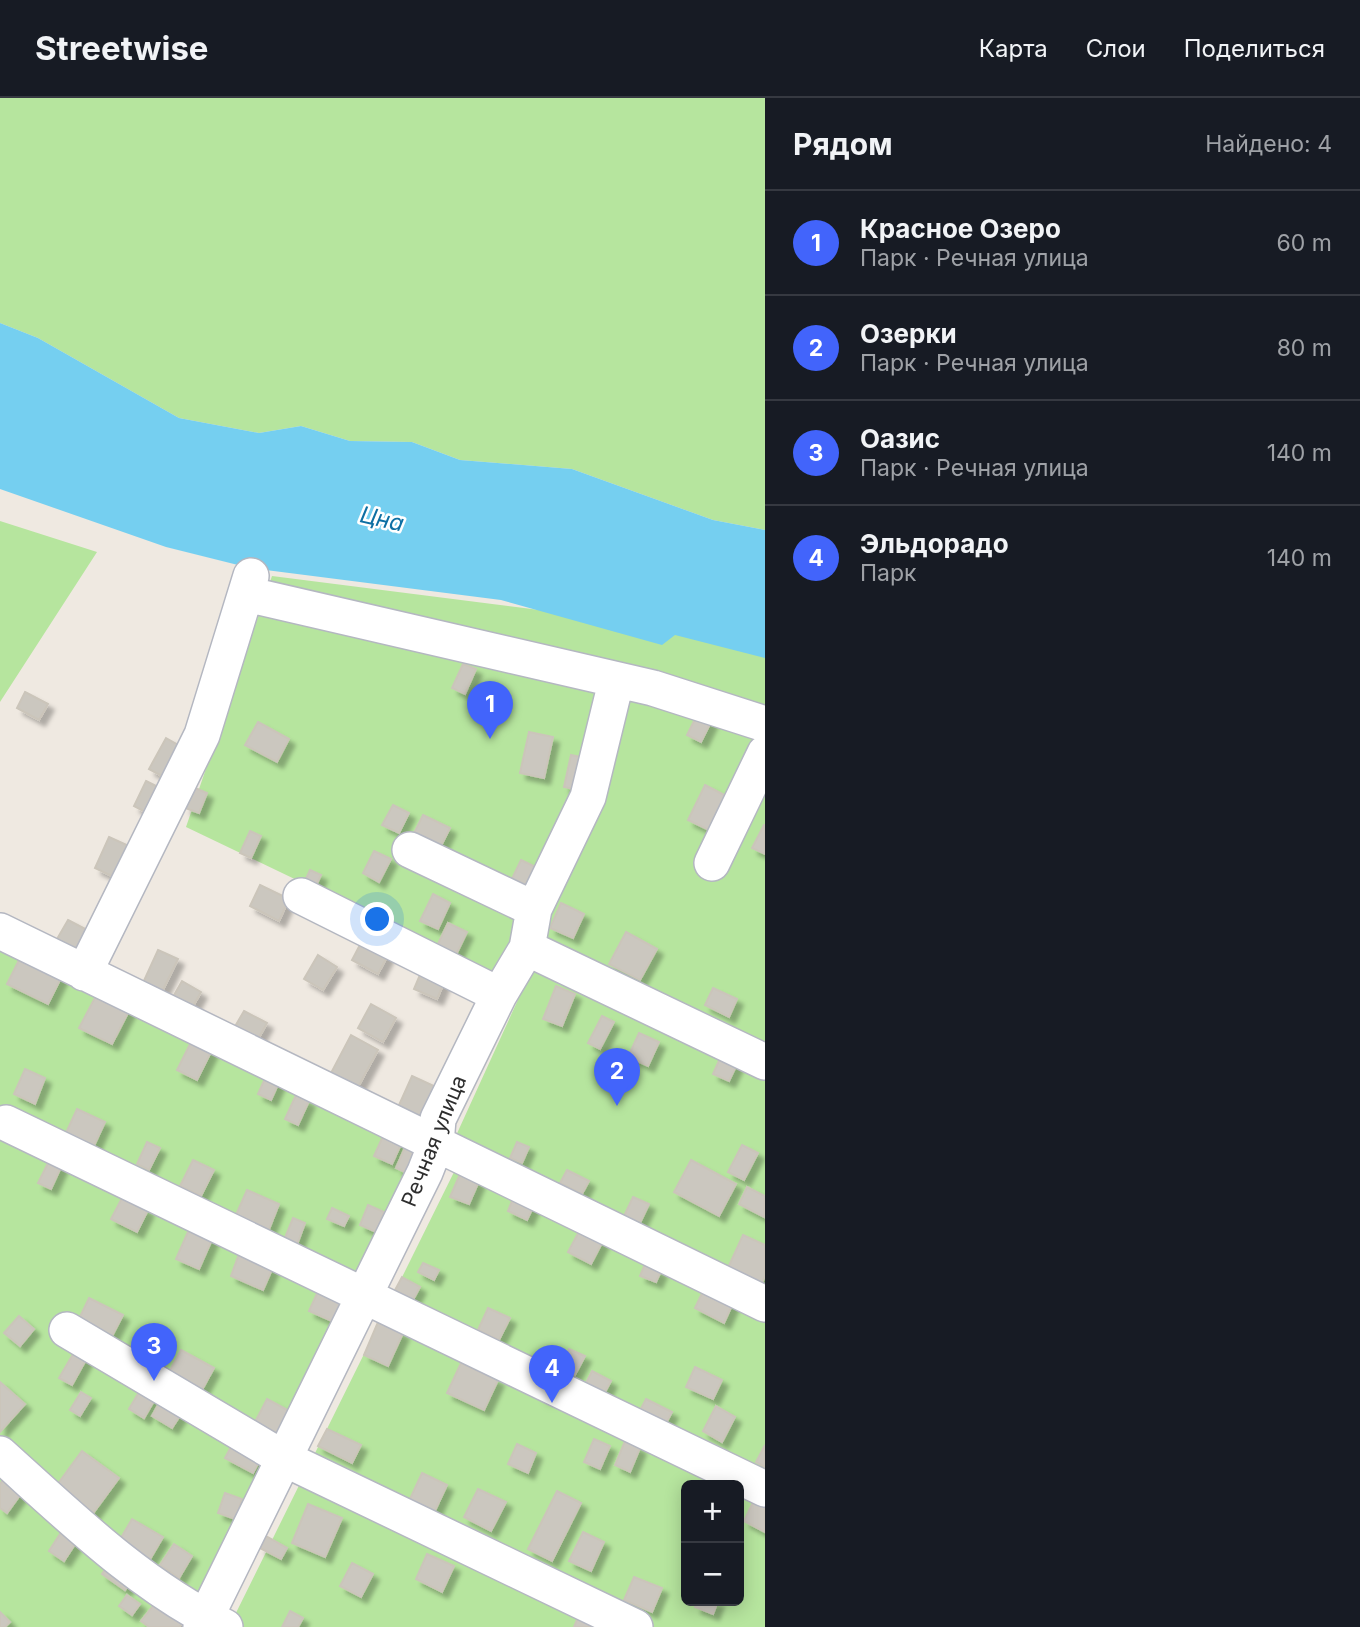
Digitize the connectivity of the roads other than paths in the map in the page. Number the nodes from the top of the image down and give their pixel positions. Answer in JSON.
{"nodes":[{"id":1,"x":616,"y":682,"type":"junction"},
{"id":2,"x":765,"y":724,"type":"edge"},
{"id":3,"x":765,"y":752,"type":"edge"},
{"id":4,"x":410,"y":850,"type":"dead end"},
{"id":5,"x":712,"y":863,"type":"dead end"},
{"id":6,"x":301,"y":896,"type":"dead end"},
{"id":7,"x":534,"y":909,"type":"junction"},
{"id":8,"x":0,"y":931,"type":"edge"},
{"id":9,"x":527,"y":948,"type":"junction"},
{"id":10,"x":84,"y":972,"type":"junction"},
{"id":11,"x":499,"y":995,"type":"junction"},
{"id":12,"x":765,"y":1062,"type":"edge"},
{"id":13,"x":6,"y":1123,"type":"dead end"},
{"id":14,"x":436,"y":1144,"type":"junction"},
{"id":15,"x":363,"y":1294,"type":"junction"},
{"id":16,"x":765,"y":1304,"type":"edge"},
{"id":17,"x":66,"y":1330,"type":"dead end"},
{"id":18,"x":0,"y":1454,"type":"edge"},
{"id":19,"x":283,"y":1458,"type":"junction"},
{"id":20,"x":765,"y":1489,"type":"edge"},
{"id":21,"x":211,"y":1624,"type":"edge"},
{"id":22,"x":635,"y":1627,"type":"edge"}],
"edges":[{"from":1,"to":2,"type":"street"},
{"from":1,"to":7,"type":"street","name":"Речная улица"},
{"from":1,"to":10,"type":"street"},
{"from":3,"to":5,"type":"street"},
{"from":4,"to":7,"type":"street"},
{"from":6,"to":11,"type":"street"},
{"from":7,"to":9,"type":"street","name":"Речная улица"},
{"from":8,"to":10,"type":"street"},
{"from":9,"to":11,"type":"street","name":"Речная улица"},
{"from":9,"to":12,"type":"street"},
{"from":10,"to":14,"type":"street"},
{"from":11,"to":14,"type":"street","name":"Речная улица"},
{"from":13,"to":15,"type":"street"},
{"from":14,"to":15,"type":"street","name":"Речная улица"},
{"from":14,"to":16,"type":"street"},
{"from":15,"to":19,"type":"street","name":"Речная улица"},
{"from":15,"to":20,"type":"street"},
{"from":17,"to":19,"type":"street"},
{"from":18,"to":21,"type":"street"},
{"from":19,"to":21,"type":"street","name":"Речная улица"},
{"from":19,"to":22,"type":"street"}]}
